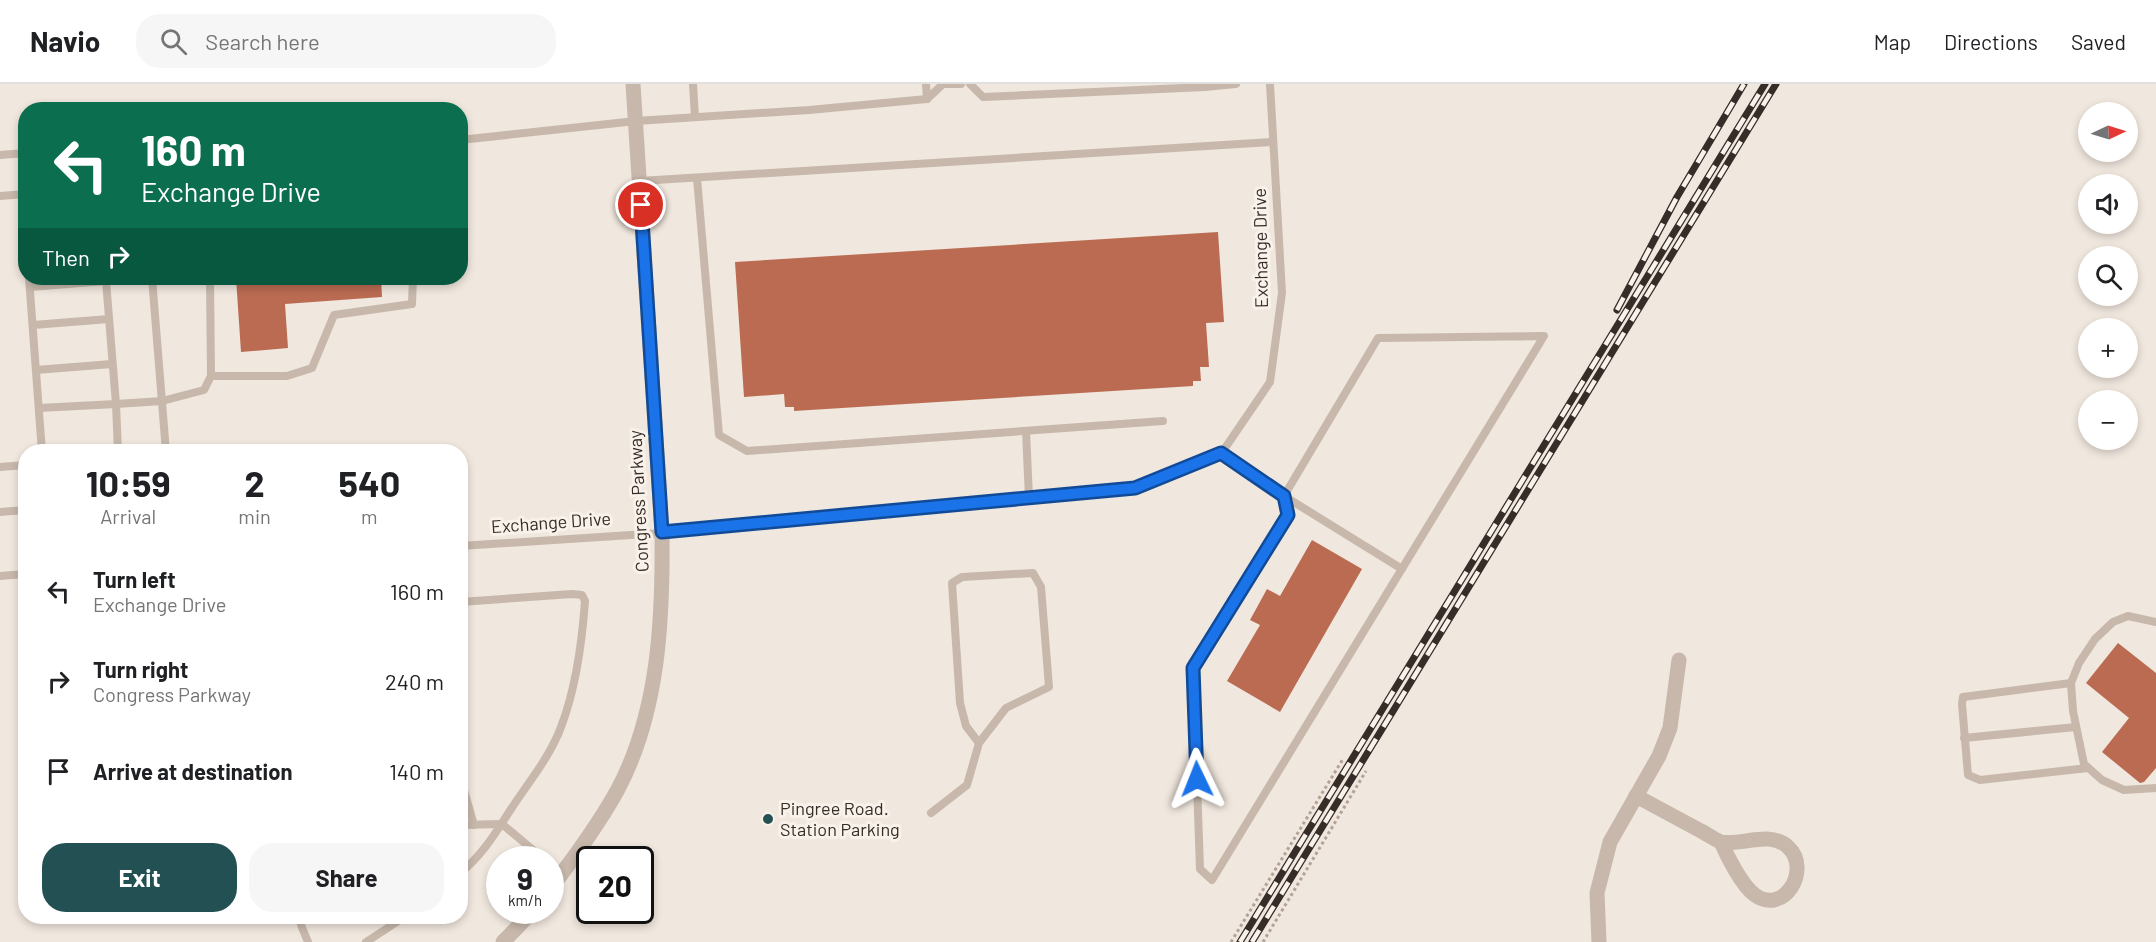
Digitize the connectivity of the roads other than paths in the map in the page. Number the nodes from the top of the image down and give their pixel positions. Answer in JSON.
{"nodes":[{"id":1,"x":633,"y":84,"type":"edge"},
{"id":2,"x":693,"y":84,"type":"edge"},
{"id":3,"x":926,"y":84,"type":"edge"},
{"id":4,"x":961,"y":84,"type":"edge"},
{"id":5,"x":970,"y":84,"type":"edge"},
{"id":6,"x":1236,"y":84,"type":"edge"},
{"id":7,"x":1270,"y":84,"type":"edge"},
{"id":8,"x":1205,"y":85,"type":"edge"},
{"id":9,"x":927,"y":99,"type":"junction"},
{"id":10,"x":695,"y":117,"type":"junction"},
{"id":11,"x":636,"y":121,"type":"junction"},
{"id":12,"x":468,"y":139,"type":"edge"},
{"id":13,"x":1273,"y":142,"type":"junction"},
{"id":14,"x":18,"y":154,"type":"edge"},
{"id":15,"x":0,"y":155,"type":"edge"},
{"id":16,"x":697,"y":178,"type":"junction"},
{"id":17,"x":640,"y":181,"type":"junction"},
{"id":18,"x":18,"y":194,"type":"edge"},
{"id":19,"x":0,"y":196,"type":"edge"},
{"id":20,"x":30,"y":285,"type":"edge"},
{"id":21,"x":106,"y":285,"type":"edge"},
{"id":22,"x":153,"y":285,"type":"edge"},
{"id":23,"x":210,"y":285,"type":"edge"},
{"id":24,"x":413,"y":285,"type":"edge"},
{"id":25,"x":109,"y":320,"type":"junction"},
{"id":26,"x":33,"y":325,"type":"junction"},
{"id":27,"x":112,"y":364,"type":"junction"},
{"id":28,"x":36,"y":370,"type":"junction"},
{"id":29,"x":211,"y":376,"type":"junction"},
{"id":30,"x":162,"y":401,"type":"junction"},
{"id":31,"x":116,"y":404,"type":"junction"},
{"id":32,"x":39,"y":408,"type":"junction"},
{"id":33,"x":1163,"y":421,"type":"dead end"},
{"id":34,"x":1026,"y":431,"type":"junction"},
{"id":35,"x":41,"y":444,"type":"edge"},
{"id":36,"x":118,"y":444,"type":"edge"},
{"id":37,"x":165,"y":444,"type":"edge"},
{"id":38,"x":1221,"y":453,"type":"junction"},
{"id":39,"x":18,"y":466,"type":"edge"},
{"id":40,"x":0,"y":467,"type":"edge"},
{"id":41,"x":1284,"y":496,"type":"junction"},
{"id":42,"x":1029,"y":498,"type":"junction"},
{"id":43,"x":18,"y":511,"type":"edge"},
{"id":44,"x":0,"y":512,"type":"edge"},
{"id":45,"x":662,"y":532,"type":"junction"},
{"id":46,"x":468,"y":545,"type":"edge"},
{"id":47,"x":1402,"y":569,"type":"junction"},
{"id":48,"x":18,"y":575,"type":"edge"},
{"id":49,"x":0,"y":576,"type":"edge"},
{"id":50,"x":468,"y":602,"type":"edge"},
{"id":51,"x":2156,"y":622,"type":"edge"},
{"id":52,"x":1678,"y":660,"type":"dead end"},
{"id":53,"x":2071,"y":683,"type":"junction"},
{"id":54,"x":2076,"y":727,"type":"junction"},
{"id":55,"x":1964,"y":738,"type":"junction"},
{"id":56,"x":979,"y":743,"type":"junction"},
{"id":57,"x":2088,"y":768,"type":"junction"},
{"id":58,"x":2156,"y":788,"type":"edge"},
{"id":59,"x":1636,"y":796,"type":"junction"},
{"id":60,"x":468,"y":804,"type":"edge"},
{"id":61,"x":931,"y":813,"type":"dead end"},
{"id":62,"x":502,"y":824,"type":"junction"},
{"id":63,"x":468,"y":825,"type":"edge"},
{"id":64,"x":474,"y":825,"type":"junction"},
{"id":65,"x":1720,"y":842,"type":"junction"},
{"id":66,"x":528,"y":846,"type":"edge"},
{"id":67,"x":564,"y":859,"type":"edge"},
{"id":68,"x":468,"y":865,"type":"edge"},
{"id":69,"x":301,"y":924,"type":"edge"},
{"id":70,"x":394,"y":924,"type":"edge"},
{"id":71,"x":520,"y":924,"type":"edge"},
{"id":72,"x":308,"y":942,"type":"edge"},
{"id":73,"x":366,"y":942,"type":"edge"},
{"id":74,"x":503,"y":942,"type":"edge"},
{"id":75,"x":1599,"y":942,"type":"edge"}],
"edges":[{"from":1,"to":11,"type":"street","name":"Congress Parkway"},
{"from":2,"to":10,"type":"lane"},
{"from":3,"to":9,"type":"lane"},
{"from":4,"to":9,"type":"lane"},
{"from":5,"to":8,"type":"lane"},
{"from":6,"to":8,"type":"lane"},
{"from":7,"to":13,"type":"lane","name":"Exchange Drive"},
{"from":9,"to":10,"type":"lane"},
{"from":10,"to":11,"type":"lane"},
{"from":11,"to":12,"type":"lane"},
{"from":11,"to":17,"type":"street","name":"Congress Parkway"},
{"from":13,"to":16,"type":"lane"},
{"from":13,"to":38,"type":"lane","name":"Exchange Drive"},
{"from":14,"to":15,"type":"lane"},
{"from":16,"to":17,"type":"lane"},
{"from":16,"to":34,"type":"lane"},
{"from":17,"to":45,"type":"street","name":"Congress Parkway"},
{"from":18,"to":19,"type":"lane"},
{"from":20,"to":26,"type":"lane"},
{"from":21,"to":25,"type":"lane"},
{"from":22,"to":30,"type":"lane"},
{"from":23,"to":29,"type":"lane"},
{"from":24,"to":29,"type":"lane"},
{"from":25,"to":26,"type":"lane"},
{"from":25,"to":27,"type":"lane"},
{"from":26,"to":28,"type":"lane"},
{"from":27,"to":28,"type":"lane"},
{"from":27,"to":31,"type":"lane"},
{"from":28,"to":32,"type":"lane"},
{"from":29,"to":30,"type":"lane"},
{"from":30,"to":31,"type":"lane"},
{"from":30,"to":37,"type":"lane"},
{"from":31,"to":32,"type":"lane"},
{"from":31,"to":36,"type":"lane"},
{"from":32,"to":35,"type":"lane"},
{"from":33,"to":34,"type":"lane"},
{"from":34,"to":42,"type":"lane"},
{"from":38,"to":41,"type":"lane"},
{"from":38,"to":42,"type":"lane","name":"Exchange Drive"},
{"from":39,"to":40,"type":"lane"},
{"from":41,"to":47,"type":"lane"},
{"from":41,"to":47,"type":"lane"},
{"from":41,"to":47,"type":"lane"},
{"from":42,"to":45,"type":"lane","name":"Exchange Drive"},
{"from":43,"to":44,"type":"lane"},
{"from":45,"to":46,"type":"lane","name":"Exchange Drive"},
{"from":45,"to":67,"type":"street","name":"Congress Parkway"},
{"from":48,"to":49,"type":"lane"},
{"from":50,"to":62,"type":"lane"},
{"from":51,"to":53,"type":"lane"},
{"from":52,"to":59,"type":"street"},
{"from":53,"to":54,"type":"lane"},
{"from":53,"to":55,"type":"lane"},
{"from":54,"to":55,"type":"lane"},
{"from":54,"to":57,"type":"lane"},
{"from":55,"to":57,"type":"lane"},
{"from":56,"to":56,"type":"lane"},
{"from":56,"to":61,"type":"lane"},
{"from":57,"to":58,"type":"lane"},
{"from":59,"to":65,"type":"street"},
{"from":59,"to":75,"type":"street"},
{"from":60,"to":64,"type":"lane"},
{"from":62,"to":64,"type":"lane"},
{"from":62,"to":66,"type":"lane"},
{"from":62,"to":68,"type":"lane"},
{"from":63,"to":64,"type":"lane"},
{"from":65,"to":65,"type":"street"},
{"from":69,"to":72,"type":"lane"},
{"from":70,"to":73,"type":"lane"},
{"from":71,"to":74,"type":"street"}]}
